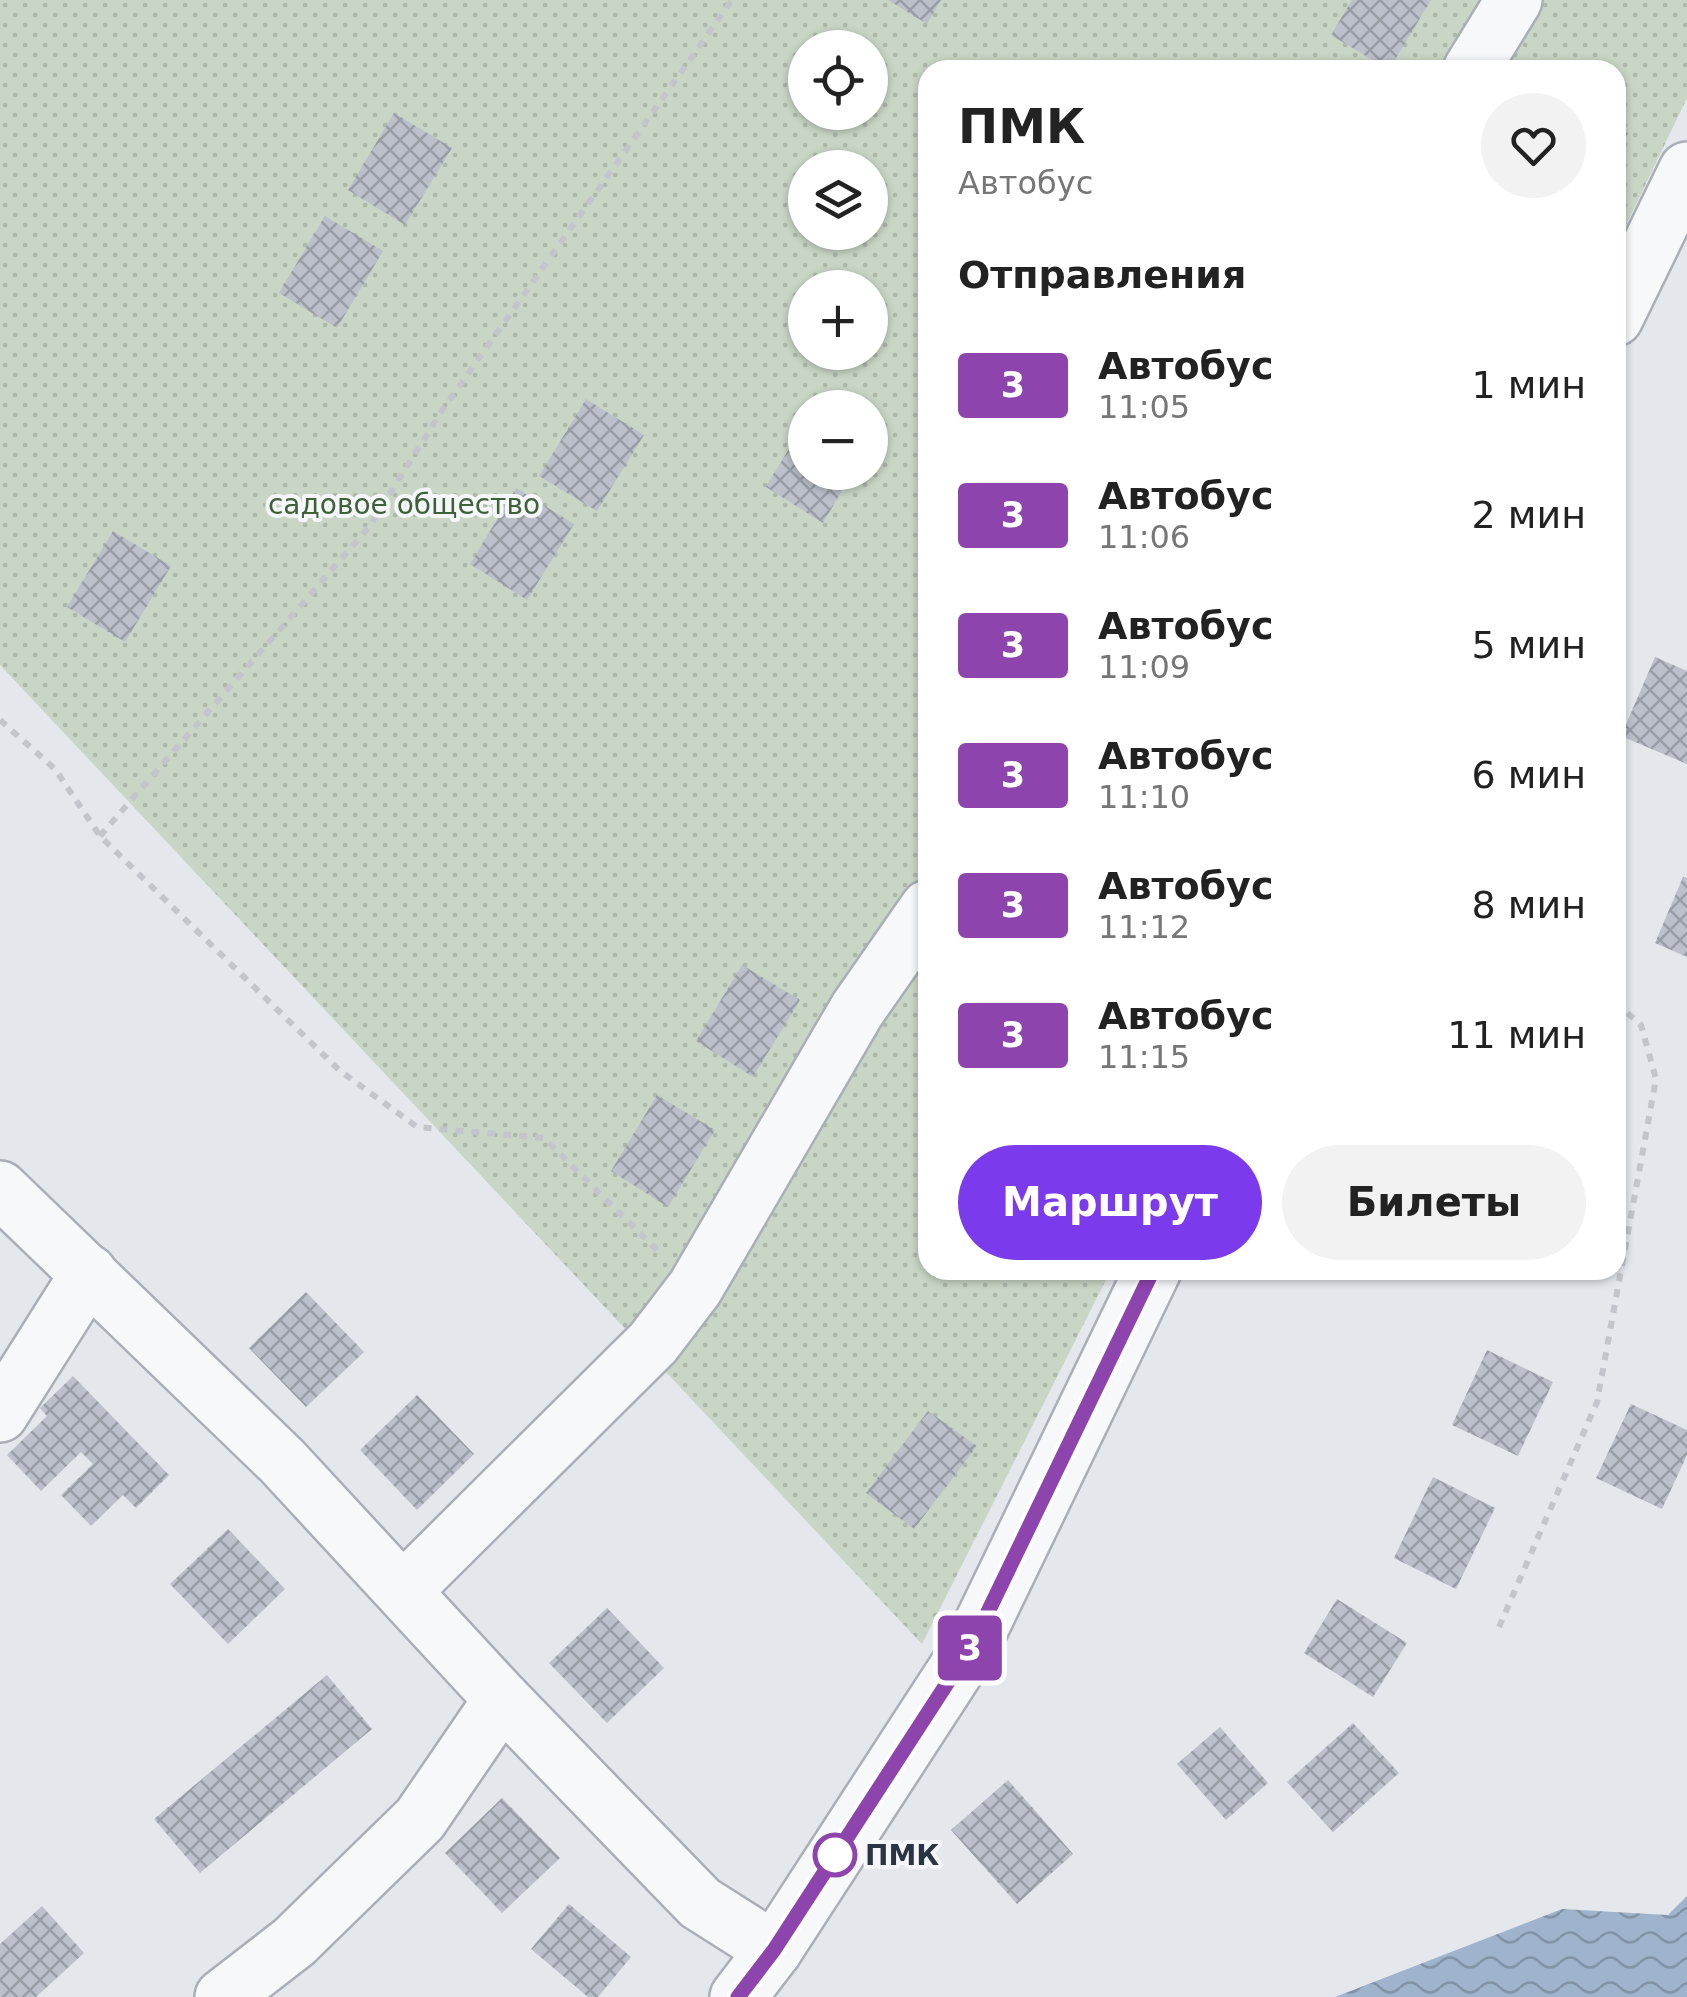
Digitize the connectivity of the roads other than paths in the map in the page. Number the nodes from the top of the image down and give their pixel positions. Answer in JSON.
{"nodes":[{"id":1,"x":1514,"y":0,"type":"edge"},
{"id":2,"x":1477,"y":60,"type":"edge"},
{"id":3,"x":1687,"y":170,"type":"edge"},
{"id":4,"x":1626,"y":295,"type":"edge"},
{"id":5,"x":918,"y":922,"type":"edge"},
{"id":6,"x":0,"y":1189,"type":"edge"},
{"id":7,"x":89,"y":1273,"type":"junction"},
{"id":8,"x":1148,"y":1280,"type":"edge"},
{"id":9,"x":0,"y":1414,"type":"edge"},
{"id":10,"x":403,"y":1591,"type":"junction"},
{"id":11,"x":502,"y":1699,"type":"junction"},
{"id":12,"x":774,"y":1950,"type":"junction"},
{"id":13,"x":222,"y":1997,"type":"edge"},
{"id":14,"x":738,"y":1997,"type":"edge"}],
"edges":[{"from":1,"to":2,"type":"street"},
{"from":3,"to":4,"type":"street"},
{"from":5,"to":10,"type":"street"},
{"from":6,"to":7,"type":"street"},
{"from":7,"to":9,"type":"street"},
{"from":7,"to":10,"type":"street"},
{"from":8,"to":12,"type":"street"},
{"from":10,"to":11,"type":"street"},
{"from":11,"to":12,"type":"street"},
{"from":11,"to":13,"type":"street"},
{"from":12,"to":14,"type":"street"}]}
